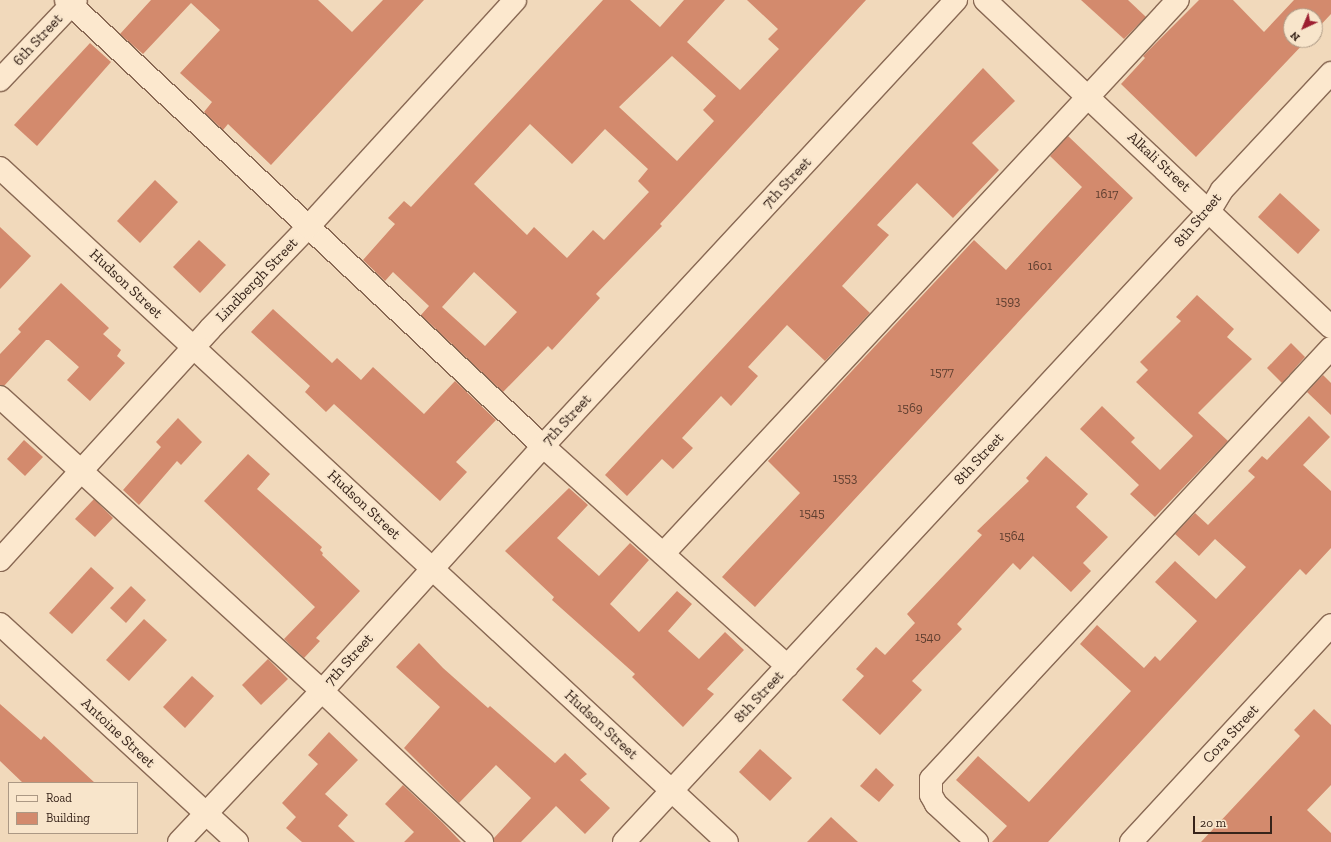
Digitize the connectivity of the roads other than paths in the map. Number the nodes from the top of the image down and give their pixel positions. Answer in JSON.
{"nodes":[{"id":1,"x":515,"y":0,"type":"edge"},
{"id":2,"x":956,"y":0,"type":"edge"},
{"id":3,"x":985,"y":0,"type":"edge"},
{"id":4,"x":1178,"y":0,"type":"edge"},
{"id":5,"x":71,"y":2,"type":"edge"},
{"id":6,"x":1331,"y":74,"type":"edge"},
{"id":7,"x":0,"y":80,"type":"edge"},
{"id":8,"x":1089,"y":96,"type":"junction"},
{"id":9,"x":0,"y":168,"type":"edge"},
{"id":10,"x":1210,"y":210,"type":"junction"},
{"id":11,"x":308,"y":227,"type":"junction"},
{"id":12,"x":1331,"y":327,"type":"edge"},
{"id":13,"x":194,"y":347,"type":"junction"},
{"id":14,"x":1331,"y":348,"type":"edge"},
{"id":15,"x":0,"y":397,"type":"edge"},
{"id":16,"x":543,"y":446,"type":"junction"},
{"id":17,"x":82,"y":472,"type":"junction"},
{"id":18,"x":663,"y":554,"type":"junction"},
{"id":19,"x":0,"y":560,"type":"edge"},
{"id":20,"x":433,"y":569,"type":"junction"},
{"id":21,"x":0,"y":624,"type":"edge"},
{"id":22,"x":1331,"y":625,"type":"edge"},
{"id":23,"x":787,"y":666,"type":"junction"},
{"id":24,"x":322,"y":690,"type":"junction"},
{"id":25,"x":672,"y":791,"type":"junction"},
{"id":26,"x":205,"y":813,"type":"junction"},
{"id":27,"x":179,"y":842,"type":"edge"},
{"id":28,"x":237,"y":842,"type":"edge"},
{"id":29,"x":482,"y":842,"type":"edge"},
{"id":30,"x":624,"y":842,"type":"edge"},
{"id":31,"x":727,"y":842,"type":"edge"},
{"id":32,"x":977,"y":842,"type":"edge"},
{"id":33,"x":1131,"y":842,"type":"edge"}],
"edges":[{"from":1,"to":11,"type":"street","name":"Lindbergh Street"},
{"from":2,"to":16,"type":"street","name":"7th Street"},
{"from":3,"to":8,"type":"street","name":"Alkali Street"},
{"from":4,"to":8,"type":"street"},
{"from":5,"to":7,"type":"street","name":"6th Street"},
{"from":5,"to":11,"type":"street"},
{"from":6,"to":10,"type":"street","name":"8th Street"},
{"from":8,"to":10,"type":"street","name":"Alkali Street"},
{"from":8,"to":18,"type":"street"},
{"from":9,"to":13,"type":"street","name":"Hudson Street"},
{"from":10,"to":12,"type":"street","name":"Alkali Street"},
{"from":10,"to":23,"type":"street","name":"8th Street"},
{"from":11,"to":13,"type":"street","name":"Lindbergh Street"},
{"from":11,"to":16,"type":"street"},
{"from":13,"to":17,"type":"street","name":"Lindbergh Street"},
{"from":13,"to":20,"type":"street","name":"Hudson Street"},
{"from":14,"to":32,"type":"street"},
{"from":15,"to":17,"type":"street"},
{"from":16,"to":18,"type":"street"},
{"from":16,"to":20,"type":"street","name":"7th Street"},
{"from":17,"to":19,"type":"street","name":"Lindbergh Street"},
{"from":17,"to":24,"type":"street"},
{"from":18,"to":23,"type":"street"},
{"from":20,"to":24,"type":"street","name":"7th Street"},
{"from":20,"to":25,"type":"street","name":"Hudson Street"},
{"from":21,"to":26,"type":"street","name":"Antoine Street"},
{"from":22,"to":33,"type":"street","name":"Cora Street"},
{"from":23,"to":25,"type":"street","name":"8th Street"},
{"from":24,"to":26,"type":"street","name":"7th Street"},
{"from":24,"to":29,"type":"street"},
{"from":25,"to":30,"type":"street","name":"8th Street"},
{"from":25,"to":31,"type":"street","name":"Hudson Street"},
{"from":26,"to":27,"type":"street","name":"7th Street"},
{"from":26,"to":28,"type":"street","name":"Antoine Street"}]}
